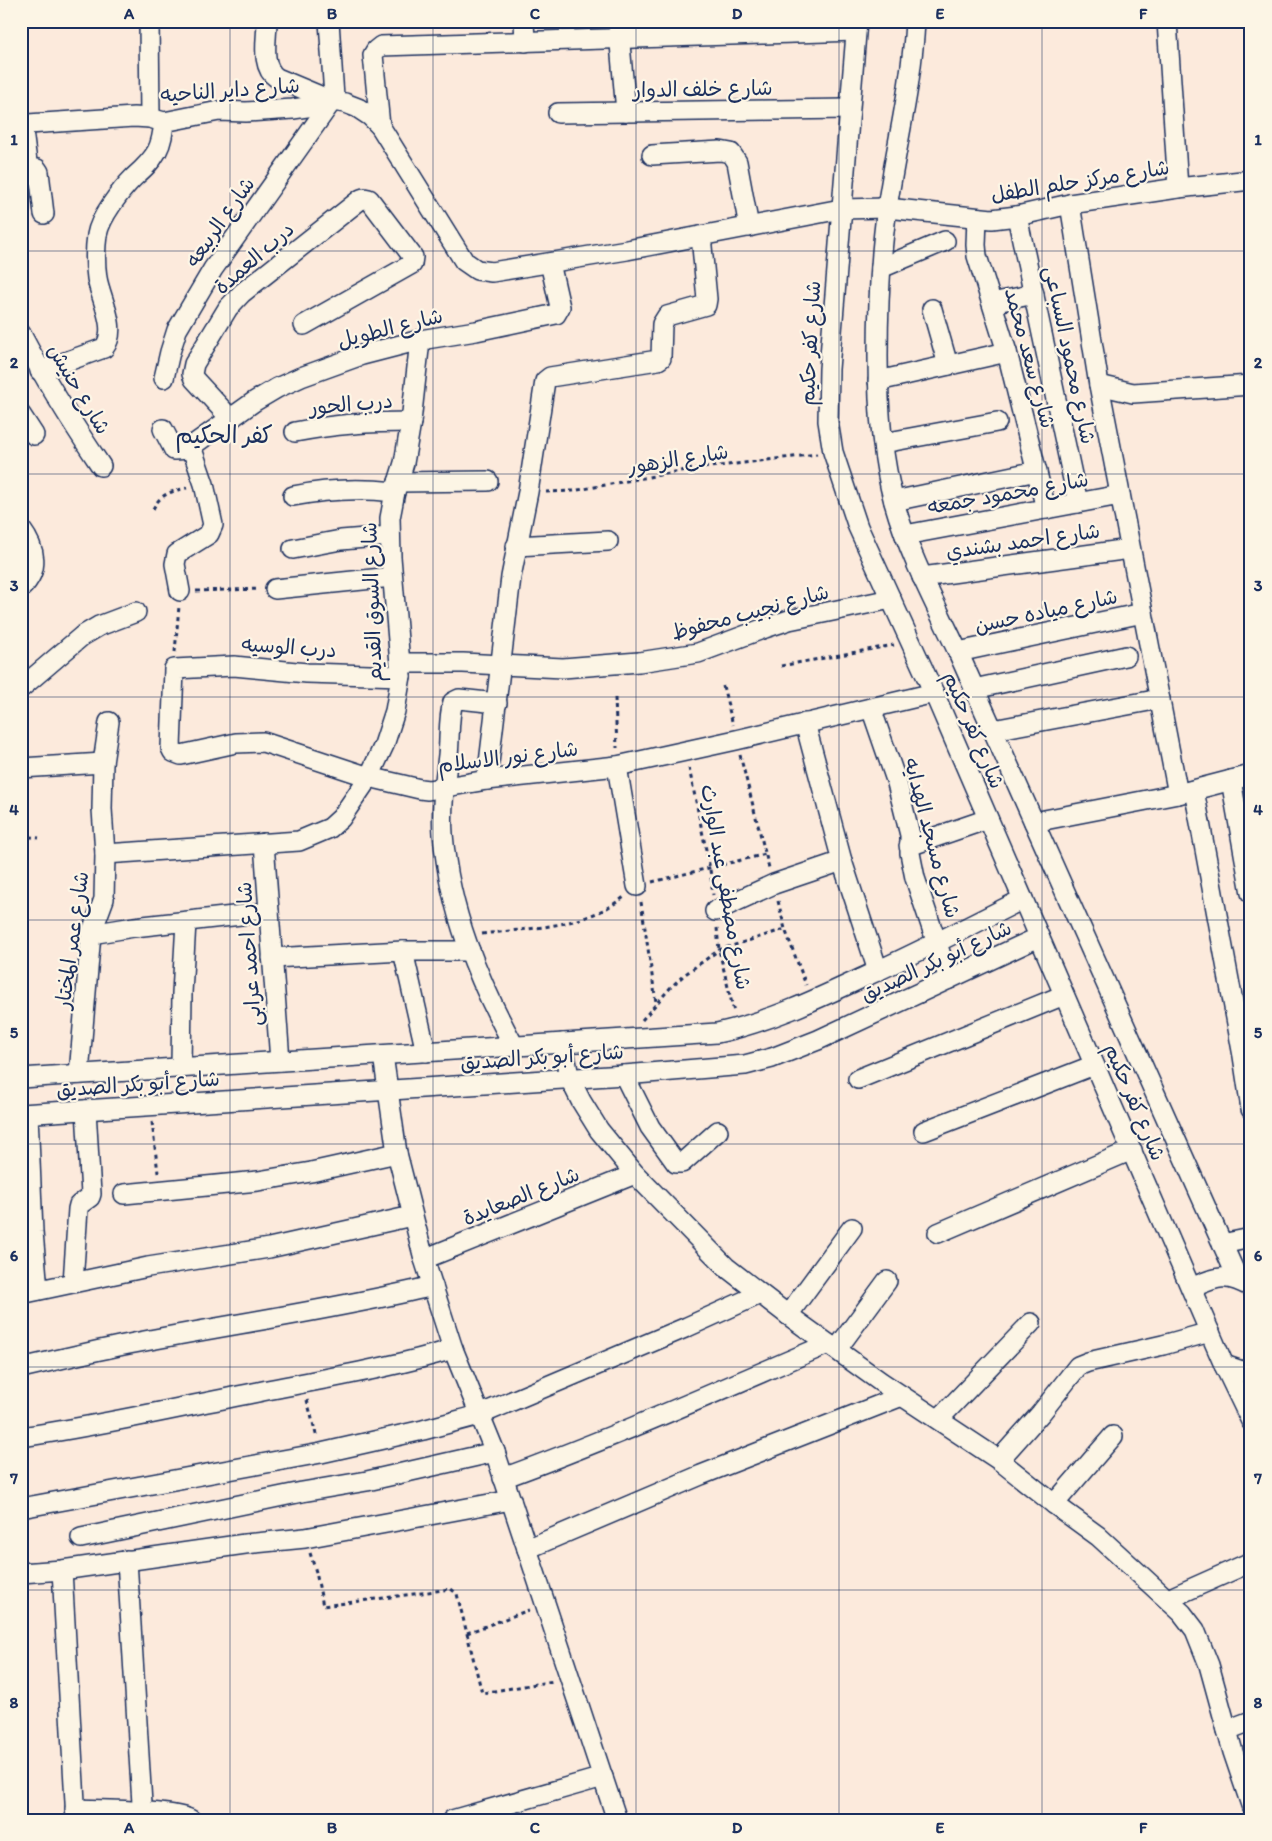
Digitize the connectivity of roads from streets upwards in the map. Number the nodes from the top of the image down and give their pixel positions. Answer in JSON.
{"nodes":[{"id":1,"x":149,"y":21,"type":"edge"},
{"id":2,"x":267,"y":21,"type":"edge"},
{"id":3,"x":329,"y":21,"type":"edge"},
{"id":4,"x":524,"y":21,"type":"edge"},
{"id":5,"x":915,"y":21,"type":"edge"},
{"id":6,"x":1167,"y":21,"type":"edge"},
{"id":7,"x":856,"y":26,"type":"edge"},
{"id":8,"x":693,"y":29,"type":"edge"},
{"id":9,"x":618,"y":30,"type":"edge"},
{"id":10,"x":525,"y":42,"type":"junction"},
{"id":11,"x":332,"y":101,"type":"junction"},
{"id":12,"x":849,"y":109,"type":"junction"},
{"id":13,"x":626,"y":112,"type":"junction"},
{"id":14,"x":558,"y":113,"type":"dead end"},
{"id":15,"x":157,"y":120,"type":"junction"},
{"id":16,"x":22,"y":122,"type":"edge"},
{"id":17,"x":380,"y":126,"type":"junction"},
{"id":18,"x":652,"y":155,"type":"dead end"},
{"id":19,"x":25,"y":171,"type":"edge"},
{"id":20,"x":1251,"y":180,"type":"edge"},
{"id":21,"x":1178,"y":188,"type":"junction"},
{"id":22,"x":1070,"y":204,"type":"junction"},
{"id":23,"x":887,"y":208,"type":"junction"},
{"id":24,"x":841,"y":209,"type":"junction"},
{"id":25,"x":44,"y":214,"type":"dead end"},
{"id":26,"x":1017,"y":216,"type":"junction"},
{"id":27,"x":977,"y":218,"type":"junction"},
{"id":28,"x":749,"y":227,"type":"junction"},
{"id":29,"x":701,"y":236,"type":"junction"},
{"id":30,"x":945,"y":241,"type":"dead end"},
{"id":31,"x":550,"y":263,"type":"junction"},
{"id":32,"x":881,"y":268,"type":"junction"},
{"id":33,"x":1034,"y":294,"type":"junction"},
{"id":34,"x":992,"y":304,"type":"junction"},
{"id":35,"x":932,"y":309,"type":"dead end"},
{"id":36,"x":304,"y":326,"type":"dead end"},
{"id":37,"x":21,"y":334,"type":"edge"},
{"id":38,"x":420,"y":340,"type":"junction"},
{"id":39,"x":1007,"y":352,"type":"junction"},
{"id":40,"x":948,"y":365,"type":"junction"},
{"id":41,"x":40,"y":371,"type":"junction"},
{"id":42,"x":164,"y":378,"type":"dead end"},
{"id":43,"x":878,"y":381,"type":"junction"},
{"id":44,"x":1099,"y":385,"type":"junction"},
{"id":45,"x":1251,"y":385,"type":"edge"},
{"id":46,"x":21,"y":415,"type":"edge"},
{"id":47,"x":231,"y":419,"type":"junction"},
{"id":48,"x":411,"y":422,"type":"junction"},
{"id":49,"x":997,"y":422,"type":"dead end"},
{"id":50,"x":163,"y":428,"type":"dead end"},
{"id":51,"x":295,"y":432,"type":"dead end"},
{"id":52,"x":34,"y":435,"type":"dead end"},
{"id":53,"x":882,"y":443,"type":"junction"},
{"id":54,"x":197,"y":445,"type":"junction"},
{"id":55,"x":101,"y":466,"type":"dead end"},
{"id":56,"x":1037,"y":470,"type":"junction"},
{"id":57,"x":488,"y":481,"type":"dead end"},
{"id":58,"x":397,"y":486,"type":"junction"},
{"id":59,"x":1120,"y":495,"type":"junction"},
{"id":60,"x":293,"y":496,"type":"dead end"},
{"id":61,"x":894,"y":501,"type":"junction"},
{"id":62,"x":1078,"y":503,"type":"junction"},
{"id":63,"x":1046,"y":509,"type":"junction"},
{"id":64,"x":21,"y":529,"type":"edge"},
{"id":65,"x":905,"y":535,"type":"junction"},
{"id":66,"x":390,"y":536,"type":"junction"},
{"id":67,"x":608,"y":541,"type":"dead end"},
{"id":68,"x":516,"y":546,"type":"junction"},
{"id":69,"x":293,"y":549,"type":"dead end"},
{"id":70,"x":1130,"y":549,"type":"junction"},
{"id":71,"x":392,"y":577,"type":"junction"},
{"id":72,"x":922,"y":577,"type":"junction"},
{"id":73,"x":21,"y":588,"type":"edge"},
{"id":74,"x":275,"y":589,"type":"road end"},
{"id":75,"x":180,"y":591,"type":"road end"},
{"id":76,"x":891,"y":600,"type":"junction"},
{"id":77,"x":136,"y":612,"type":"dead end"},
{"id":78,"x":1143,"y":613,"type":"junction"},
{"id":79,"x":958,"y":652,"type":"junction"},
{"id":80,"x":1126,"y":656,"type":"dead end"},
{"id":81,"x":500,"y":665,"type":"junction"},
{"id":82,"x":174,"y":669,"type":"joint"},
{"id":83,"x":400,"y":670,"type":"junction"},
{"id":84,"x":21,"y":688,"type":"edge"},
{"id":85,"x":974,"y":689,"type":"junction"},
{"id":86,"x":934,"y":693,"type":"junction"},
{"id":87,"x":1160,"y":699,"type":"junction"},
{"id":88,"x":496,"y":703,"type":"junction"},
{"id":89,"x":871,"y":708,"type":"junction"},
{"id":90,"x":109,"y":722,"type":"dead end"},
{"id":91,"x":804,"y":723,"type":"junction"},
{"id":92,"x":993,"y":730,"type":"junction"},
{"id":93,"x":103,"y":763,"type":"junction"},
{"id":94,"x":617,"y":766,"type":"junction"},
{"id":95,"x":21,"y":768,"type":"edge"},
{"id":96,"x":1251,"y":775,"type":"edge"},
{"id":97,"x":369,"y":777,"type":"junction"},
{"id":98,"x":487,"y":780,"type":"junction"},
{"id":99,"x":1231,"y":780,"type":"junction"},
{"id":100,"x":444,"y":787,"type":"junction"},
{"id":101,"x":1186,"y":792,"type":"junction"},
{"id":102,"x":988,"y":819,"type":"junction"},
{"id":103,"x":1034,"y":822,"type":"junction"},
{"id":104,"x":264,"y":843,"type":"junction"},
{"id":105,"x":909,"y":846,"type":"junction"},
{"id":106,"x":105,"y":854,"type":"junction"},
{"id":107,"x":842,"y":861,"type":"junction"},
{"id":108,"x":638,"y":886,"type":"road end"},
{"id":109,"x":1251,"y":893,"type":"edge"},
{"id":110,"x":1023,"y":899,"type":"junction"},
{"id":111,"x":714,"y":911,"type":"road end"},
{"id":112,"x":269,"y":912,"type":"junction"},
{"id":113,"x":186,"y":922,"type":"junction"},
{"id":114,"x":92,"y":934,"type":"junction"},
{"id":115,"x":1039,"y":937,"type":"junction"},
{"id":116,"x":937,"y":943,"type":"junction"},
{"id":117,"x":467,"y":944,"type":"junction"},
{"id":118,"x":403,"y":951,"type":"junction"},
{"id":119,"x":272,"y":958,"type":"junction"},
{"id":120,"x":878,"y":971,"type":"junction"},
{"id":121,"x":949,"y":979,"type":"junction"},
{"id":122,"x":1064,"y":995,"type":"junction"},
{"id":123,"x":563,"y":1042,"type":"junction"},
{"id":124,"x":514,"y":1046,"type":"junction"},
{"id":125,"x":426,"y":1052,"type":"junction"},
{"id":126,"x":382,"y":1055,"type":"junction"},
{"id":127,"x":280,"y":1061,"type":"junction"},
{"id":128,"x":1094,"y":1065,"type":"junction"},
{"id":129,"x":181,"y":1068,"type":"junction"},
{"id":130,"x":78,"y":1074,"type":"junction"},
{"id":131,"x":624,"y":1074,"type":"junction"},
{"id":132,"x":569,"y":1077,"type":"junction"},
{"id":133,"x":21,"y":1078,"type":"edge"},
{"id":134,"x":858,"y":1079,"type":"dead end"},
{"id":135,"x":387,"y":1090,"type":"junction"},
{"id":136,"x":1251,"y":1109,"type":"edge"},
{"id":137,"x":86,"y":1110,"type":"junction"},
{"id":138,"x":25,"y":1114,"type":"edge"},
{"id":139,"x":718,"y":1131,"type":"dead end"},
{"id":140,"x":924,"y":1131,"type":"dead end"},
{"id":141,"x":1132,"y":1150,"type":"junction"},
{"id":142,"x":397,"y":1152,"type":"junction"},
{"id":143,"x":635,"y":1174,"type":"junction"},
{"id":144,"x":124,"y":1194,"type":"dead end"},
{"id":145,"x":412,"y":1216,"type":"junction"},
{"id":146,"x":852,"y":1228,"type":"dead end"},
{"id":147,"x":938,"y":1233,"type":"dead end"},
{"id":148,"x":1251,"y":1238,"type":"edge"},
{"id":149,"x":1222,"y":1244,"type":"junction"},
{"id":150,"x":424,"y":1259,"type":"junction"},
{"id":151,"x":887,"y":1281,"type":"dead end"},
{"id":152,"x":73,"y":1283,"type":"junction"},
{"id":153,"x":1244,"y":1283,"type":"edge"},
{"id":154,"x":433,"y":1286,"type":"junction"},
{"id":155,"x":1191,"y":1288,"type":"junction"},
{"id":156,"x":30,"y":1292,"type":"edge"},
{"id":157,"x":760,"y":1294,"type":"junction"},
{"id":158,"x":788,"y":1315,"type":"junction"},
{"id":159,"x":1031,"y":1323,"type":"dead end"},
{"id":160,"x":1210,"y":1332,"type":"junction"},
{"id":161,"x":832,"y":1346,"type":"junction"},
{"id":162,"x":453,"y":1349,"type":"junction"},
{"id":163,"x":1224,"y":1365,"type":"junction"},
{"id":164,"x":21,"y":1368,"type":"edge"},
{"id":165,"x":1251,"y":1374,"type":"edge"},
{"id":166,"x":902,"y":1396,"type":"junction"},
{"id":167,"x":480,"y":1415,"type":"junction"},
{"id":168,"x":939,"y":1419,"type":"junction"},
{"id":169,"x":1251,"y":1420,"type":"edge"},
{"id":170,"x":21,"y":1436,"type":"edge"},
{"id":171,"x":1114,"y":1436,"type":"dead end"},
{"id":172,"x":494,"y":1452,"type":"junction"},
{"id":173,"x":999,"y":1460,"type":"junction"},
{"id":174,"x":503,"y":1478,"type":"junction"},
{"id":175,"x":511,"y":1500,"type":"junction"},
{"id":176,"x":1054,"y":1504,"type":"junction"},
{"id":177,"x":21,"y":1508,"type":"edge"},
{"id":178,"x":81,"y":1538,"type":"dead end"},
{"id":179,"x":527,"y":1549,"type":"junction"},
{"id":180,"x":127,"y":1560,"type":"junction"},
{"id":181,"x":1251,"y":1562,"type":"edge"},
{"id":182,"x":62,"y":1570,"type":"junction"},
{"id":183,"x":21,"y":1573,"type":"edge"},
{"id":184,"x":1168,"y":1599,"type":"junction"},
{"id":185,"x":1251,"y":1721,"type":"edge"},
{"id":186,"x":1227,"y":1730,"type":"junction"},
{"id":187,"x":603,"y":1777,"type":"junction"},
{"id":188,"x":1249,"y":1793,"type":"edge"},
{"id":189,"x":75,"y":1814,"type":"edge"},
{"id":190,"x":143,"y":1816,"type":"edge"},
{"id":191,"x":191,"y":1820,"type":"edge"},
{"id":192,"x":452,"y":1820,"type":"edge"},
{"id":193,"x":617,"y":1820,"type":"edge"}],
"edges":[{"from":1,"to":15,"type":"street"},
{"from":2,"to":11,"type":"street"},
{"from":3,"to":11,"type":"street","name":"شارع داير الناحيه"},
{"from":4,"to":10,"type":"street"},
{"from":5,"to":23,"type":"street","name":"شارع كفر حكيم"},
{"from":6,"to":21,"type":"street"},
{"from":7,"to":8,"type":"street"},
{"from":7,"to":12,"type":"street","name":"شارع كفر حكيم"},
{"from":8,"to":9,"type":"street"},
{"from":9,"to":10,"type":"street"},
{"from":9,"to":13,"type":"street"},
{"from":10,"to":17,"type":"street"},
{"from":11,"to":15,"type":"street","name":"شارع داير الناحيه"},
{"from":11,"to":17,"type":"street"},
{"from":11,"to":42,"type":"street","name":"شارع الربيعه"},
{"from":12,"to":13,"type":"street","name":"شارع خلف الدوار"},
{"from":12,"to":24,"type":"street","name":"شارع كفر حكيم"},
{"from":13,"to":14,"type":"street","name":"شارع خلف الدوار"},
{"from":15,"to":16,"type":"street","name":"شارع داير الناحيه"},
{"from":15,"to":41,"type":"street"},
{"from":16,"to":19,"type":"street"},
{"from":17,"to":31,"type":"street","name":"شارع مركز حلم الطفل"},
{"from":18,"to":28,"type":"street"},
{"from":19,"to":25,"type":"street"},
{"from":20,"to":21,"type":"street","name":"شارع مركز حلم الطفل"},
{"from":21,"to":22,"type":"street","name":"شارع مركز حلم الطفل"},
{"from":22,"to":26,"type":"street","name":"شارع مركز حلم الطفل"},
{"from":22,"to":44,"type":"street"},
{"from":23,"to":24,"type":"street","name":"شارع مركز حلم الطفل"},
{"from":23,"to":27,"type":"street","name":"شارع مركز حلم الطفل"},
{"from":23,"to":32,"type":"street","name":"شارع كفر حكيم"},
{"from":24,"to":28,"type":"street","name":"شارع مركز حلم الطفل"},
{"from":24,"to":76,"type":"street","name":"شارع كفر حكيم"},
{"from":26,"to":27,"type":"street","name":"شارع مركز حلم الطفل"},
{"from":26,"to":33,"type":"street","name":"شارع محمود السباعى"},
{"from":27,"to":34,"type":"street","name":"شارع سعد محمد"},
{"from":28,"to":29,"type":"street","name":"شارع مركز حلم الطفل"},
{"from":29,"to":31,"type":"street","name":"شارع مركز حلم الطفل"},
{"from":29,"to":68,"type":"street"},
{"from":30,"to":32,"type":"street"},
{"from":31,"to":38,"type":"street","name":"شارع الطويل"},
{"from":32,"to":43,"type":"street","name":"شارع كفر حكيم"},
{"from":33,"to":34,"type":"street"},
{"from":33,"to":62,"type":"street","name":"شارع محمود السباعى"},
{"from":34,"to":39,"type":"street","name":"شارع سعد محمد"},
{"from":35,"to":40,"type":"street"},
{"from":36,"to":47,"type":"street","name":"درب العمدة"},
{"from":37,"to":41,"type":"street","name":"شارع حنيش"},
{"from":38,"to":47,"type":"street","name":"شارع الطويل"},
{"from":38,"to":48,"type":"street","name":"شارع السوق القديم"},
{"from":39,"to":40,"type":"street"},
{"from":39,"to":56,"type":"street","name":"شارع سعد محمد"},
{"from":40,"to":43,"type":"street"},
{"from":41,"to":55,"type":"street","name":"شارع حنيش"},
{"from":43,"to":53,"type":"street","name":"شارع كفر حكيم"},
{"from":44,"to":45,"type":"street"},
{"from":44,"to":59,"type":"street"},
{"from":46,"to":52,"type":"street"},
{"from":47,"to":54,"type":"street","name":"شارع الطويل"},
{"from":48,"to":51,"type":"street","name":"درب الحور"},
{"from":48,"to":58,"type":"street","name":"شارع السوق القديم"},
{"from":49,"to":53,"type":"street"},
{"from":50,"to":54,"type":"street"},
{"from":53,"to":61,"type":"street","name":"شارع كفر حكيم"},
{"from":54,"to":75,"type":"street"},
{"from":56,"to":61,"type":"street"},
{"from":56,"to":63,"type":"street","name":"شارع سعد محمد"},
{"from":57,"to":58,"type":"street"},
{"from":58,"to":60,"type":"street"},
{"from":58,"to":66,"type":"street","name":"شارع السوق القديم"},
{"from":59,"to":62,"type":"street","name":"شارع محمود جمعه"},
{"from":59,"to":70,"type":"street"},
{"from":61,"to":65,"type":"street","name":"شارع كفر حكيم"},
{"from":62,"to":63,"type":"street","name":"شارع محمود جمعه"},
{"from":63,"to":65,"type":"street","name":"شارع محمود جمعه"},
{"from":64,"to":73,"type":"street"},
{"from":65,"to":72,"type":"street","name":"شارع كفر حكيم"},
{"from":66,"to":69,"type":"street"},
{"from":66,"to":71,"type":"street","name":"شارع السوق القديم"},
{"from":67,"to":68,"type":"street"},
{"from":68,"to":81,"type":"street"},
{"from":70,"to":72,"type":"street","name":"شارع احمد بشندي"},
{"from":70,"to":78,"type":"street"},
{"from":71,"to":74,"type":"street"},
{"from":71,"to":83,"type":"street","name":"شارع السوق القديم"},
{"from":72,"to":79,"type":"street","name":"شارع كفر حكيم"},
{"from":76,"to":81,"type":"street","name":"شارع نجيب محفوظ"},
{"from":76,"to":86,"type":"street","name":"شارع كفر حكيم"},
{"from":77,"to":84,"type":"street"},
{"from":78,"to":79,"type":"street","name":"شارع مياده حسن"},
{"from":78,"to":87,"type":"street"},
{"from":79,"to":85,"type":"street","name":"شارع كفر حكيم"},
{"from":80,"to":85,"type":"street"},
{"from":81,"to":83,"type":"street","name":"شارع نجيب محفوظ"},
{"from":81,"to":88,"type":"street"},
{"from":82,"to":83,"type":"street","name":"درب الوسيه"},
{"from":82,"to":97,"type":"street","name":"شارع نور الاسلام"},
{"from":83,"to":97,"type":"street","name":"شارع السوق القديم"},
{"from":85,"to":92,"type":"street","name":"شارع كفر حكيم"},
{"from":86,"to":89,"type":"street","name":"شارع نور الاسلام"},
{"from":86,"to":102,"type":"street","name":"شارع كفر حكيم"},
{"from":87,"to":92,"type":"street"},
{"from":87,"to":101,"type":"street"},
{"from":88,"to":98,"type":"street"},
{"from":88,"to":100,"type":"street"},
{"from":89,"to":91,"type":"street","name":"شارع نور الاسلام"},
{"from":89,"to":105,"type":"street","name":"شارع مسجد الهدايه"},
{"from":90,"to":93,"type":"street","name":"شارع عمر المختار"},
{"from":91,"to":94,"type":"street","name":"شارع نور الاسلام"},
{"from":91,"to":107,"type":"street"},
{"from":92,"to":103,"type":"street","name":"شارع كفر حكيم"},
{"from":93,"to":95,"type":"street"},
{"from":93,"to":106,"type":"street","name":"شارع عمر المختار"},
{"from":94,"to":98,"type":"street","name":"شارع نور الاسلام"},
{"from":94,"to":108,"type":"street"},
{"from":96,"to":99,"type":"street"},
{"from":97,"to":100,"type":"street","name":"شارع نور الاسلام"},
{"from":97,"to":104,"type":"street","name":"شارع السوق القديم"},
{"from":98,"to":100,"type":"street","name":"شارع نور الاسلام"},
{"from":99,"to":101,"type":"street"},
{"from":99,"to":109,"type":"street"},
{"from":100,"to":117,"type":"street"},
{"from":101,"to":103,"type":"street"},
{"from":101,"to":136,"type":"street"},
{"from":102,"to":105,"type":"street"},
{"from":102,"to":110,"type":"street","name":"شارع كفر حكيم"},
{"from":103,"to":149,"type":"street","name":"شارع كفر حكيم"},
{"from":104,"to":106,"type":"street","name":"شارع السوق القديم"},
{"from":104,"to":112,"type":"street","name":"شارع احمد عرابى"},
{"from":105,"to":116,"type":"street","name":"شارع مسجد الهدايه"},
{"from":106,"to":114,"type":"street","name":"شارع عمر المختار"},
{"from":107,"to":111,"type":"street"},
{"from":107,"to":120,"type":"street"},
{"from":110,"to":115,"type":"street","name":"شارع كفر حكيم"},
{"from":110,"to":116,"type":"street","name":"شارع أبو بكر الصديق"},
{"from":112,"to":113,"type":"street"},
{"from":112,"to":119,"type":"street","name":"شارع احمد عرابى"},
{"from":113,"to":114,"type":"street"},
{"from":113,"to":129,"type":"street"},
{"from":114,"to":130,"type":"street","name":"شارع عمر المختار"},
{"from":115,"to":121,"type":"street","name":"شارع أبو بكر الصديق"},
{"from":115,"to":122,"type":"street","name":"شارع كفر حكيم"},
{"from":116,"to":120,"type":"street","name":"شارع أبو بكر الصديق"},
{"from":116,"to":121,"type":"street","name":"شارع مسجد الهدايه"},
{"from":117,"to":118,"type":"street"},
{"from":117,"to":124,"type":"street"},
{"from":118,"to":119,"type":"street"},
{"from":118,"to":125,"type":"street"},
{"from":119,"to":127,"type":"street","name":"شارع احمد عرابى"},
{"from":120,"to":123,"type":"street","name":"شارع أبو بكر الصديق"},
{"from":121,"to":131,"type":"street","name":"شارع أبو بكر الصديق"},
{"from":122,"to":128,"type":"street","name":"شارع كفر حكيم"},
{"from":122,"to":134,"type":"street"},
{"from":123,"to":124,"type":"street","name":"شارع أبو بكر الصديق"},
{"from":123,"to":132,"type":"street"},
{"from":124,"to":125,"type":"street","name":"شارع أبو بكر الصديق"},
{"from":125,"to":126,"type":"street","name":"شارع أبو بكر الصديق"},
{"from":126,"to":127,"type":"street","name":"شارع أبو بكر الصديق"},
{"from":126,"to":135,"type":"street"},
{"from":127,"to":129,"type":"street","name":"شارع أبو بكر الصديق"},
{"from":128,"to":140,"type":"street"},
{"from":128,"to":141,"type":"street","name":"شارع كفر حكيم"},
{"from":129,"to":130,"type":"street","name":"شارع أبو بكر الصديق"},
{"from":130,"to":133,"type":"street","name":"شارع أبو بكر الصديق"},
{"from":131,"to":132,"type":"street","name":"شارع أبو بكر الصديق"},
{"from":131,"to":139,"type":"street"},
{"from":132,"to":135,"type":"street","name":"شارع أبو بكر الصديق"},
{"from":132,"to":143,"type":"street"},
{"from":135,"to":137,"type":"street","name":"شارع أبو بكر الصديق"},
{"from":135,"to":142,"type":"street"},
{"from":137,"to":138,"type":"street","name":"شارع أبو بكر الصديق"},
{"from":137,"to":152,"type":"street"},
{"from":138,"to":156,"type":"street"},
{"from":141,"to":147,"type":"street"},
{"from":141,"to":155,"type":"street","name":"شارع كفر حكيم"},
{"from":142,"to":144,"type":"street"},
{"from":142,"to":145,"type":"street"},
{"from":143,"to":150,"type":"street","name":"شارع الصعايدة"},
{"from":143,"to":157,"type":"street"},
{"from":145,"to":150,"type":"street"},
{"from":145,"to":152,"type":"street"},
{"from":146,"to":158,"type":"street"},
{"from":148,"to":149,"type":"street"},
{"from":149,"to":153,"type":"street","name":"شارع كفر حكيم"},
{"from":150,"to":154,"type":"street"},
{"from":151,"to":161,"type":"street"},
{"from":152,"to":156,"type":"street"},
{"from":153,"to":155,"type":"street"},
{"from":154,"to":162,"type":"street"},
{"from":154,"to":164,"type":"street"},
{"from":155,"to":160,"type":"street","name":"شارع كفر حكيم"},
{"from":157,"to":158,"type":"street"},
{"from":157,"to":167,"type":"street"},
{"from":158,"to":161,"type":"street"},
{"from":159,"to":168,"type":"street"},
{"from":160,"to":163,"type":"street","name":"شارع كفر حكيم"},
{"from":160,"to":173,"type":"street"},
{"from":161,"to":166,"type":"street"},
{"from":161,"to":174,"type":"street"},
{"from":162,"to":167,"type":"street"},
{"from":162,"to":170,"type":"street"},
{"from":163,"to":165,"type":"street"},
{"from":163,"to":169,"type":"street","name":"شارع كفر حكيم"},
{"from":166,"to":168,"type":"street"},
{"from":166,"to":179,"type":"street"},
{"from":167,"to":172,"type":"street"},
{"from":167,"to":177,"type":"street"},
{"from":168,"to":173,"type":"street"},
{"from":171,"to":176,"type":"street"},
{"from":172,"to":174,"type":"street"},
{"from":172,"to":178,"type":"street"},
{"from":173,"to":176,"type":"street"},
{"from":174,"to":175,"type":"street"},
{"from":175,"to":179,"type":"street"},
{"from":175,"to":180,"type":"street"},
{"from":176,"to":184,"type":"street"},
{"from":179,"to":187,"type":"street"},
{"from":180,"to":182,"type":"street"},
{"from":180,"to":190,"type":"street"},
{"from":181,"to":184,"type":"street"},
{"from":182,"to":183,"type":"street"},
{"from":182,"to":189,"type":"street"},
{"from":184,"to":186,"type":"street"},
{"from":185,"to":186,"type":"street"},
{"from":186,"to":188,"type":"street"},
{"from":187,"to":192,"type":"street"},
{"from":187,"to":193,"type":"street"},
{"from":189,"to":190,"type":"street"},
{"from":190,"to":191,"type":"street"}]}
